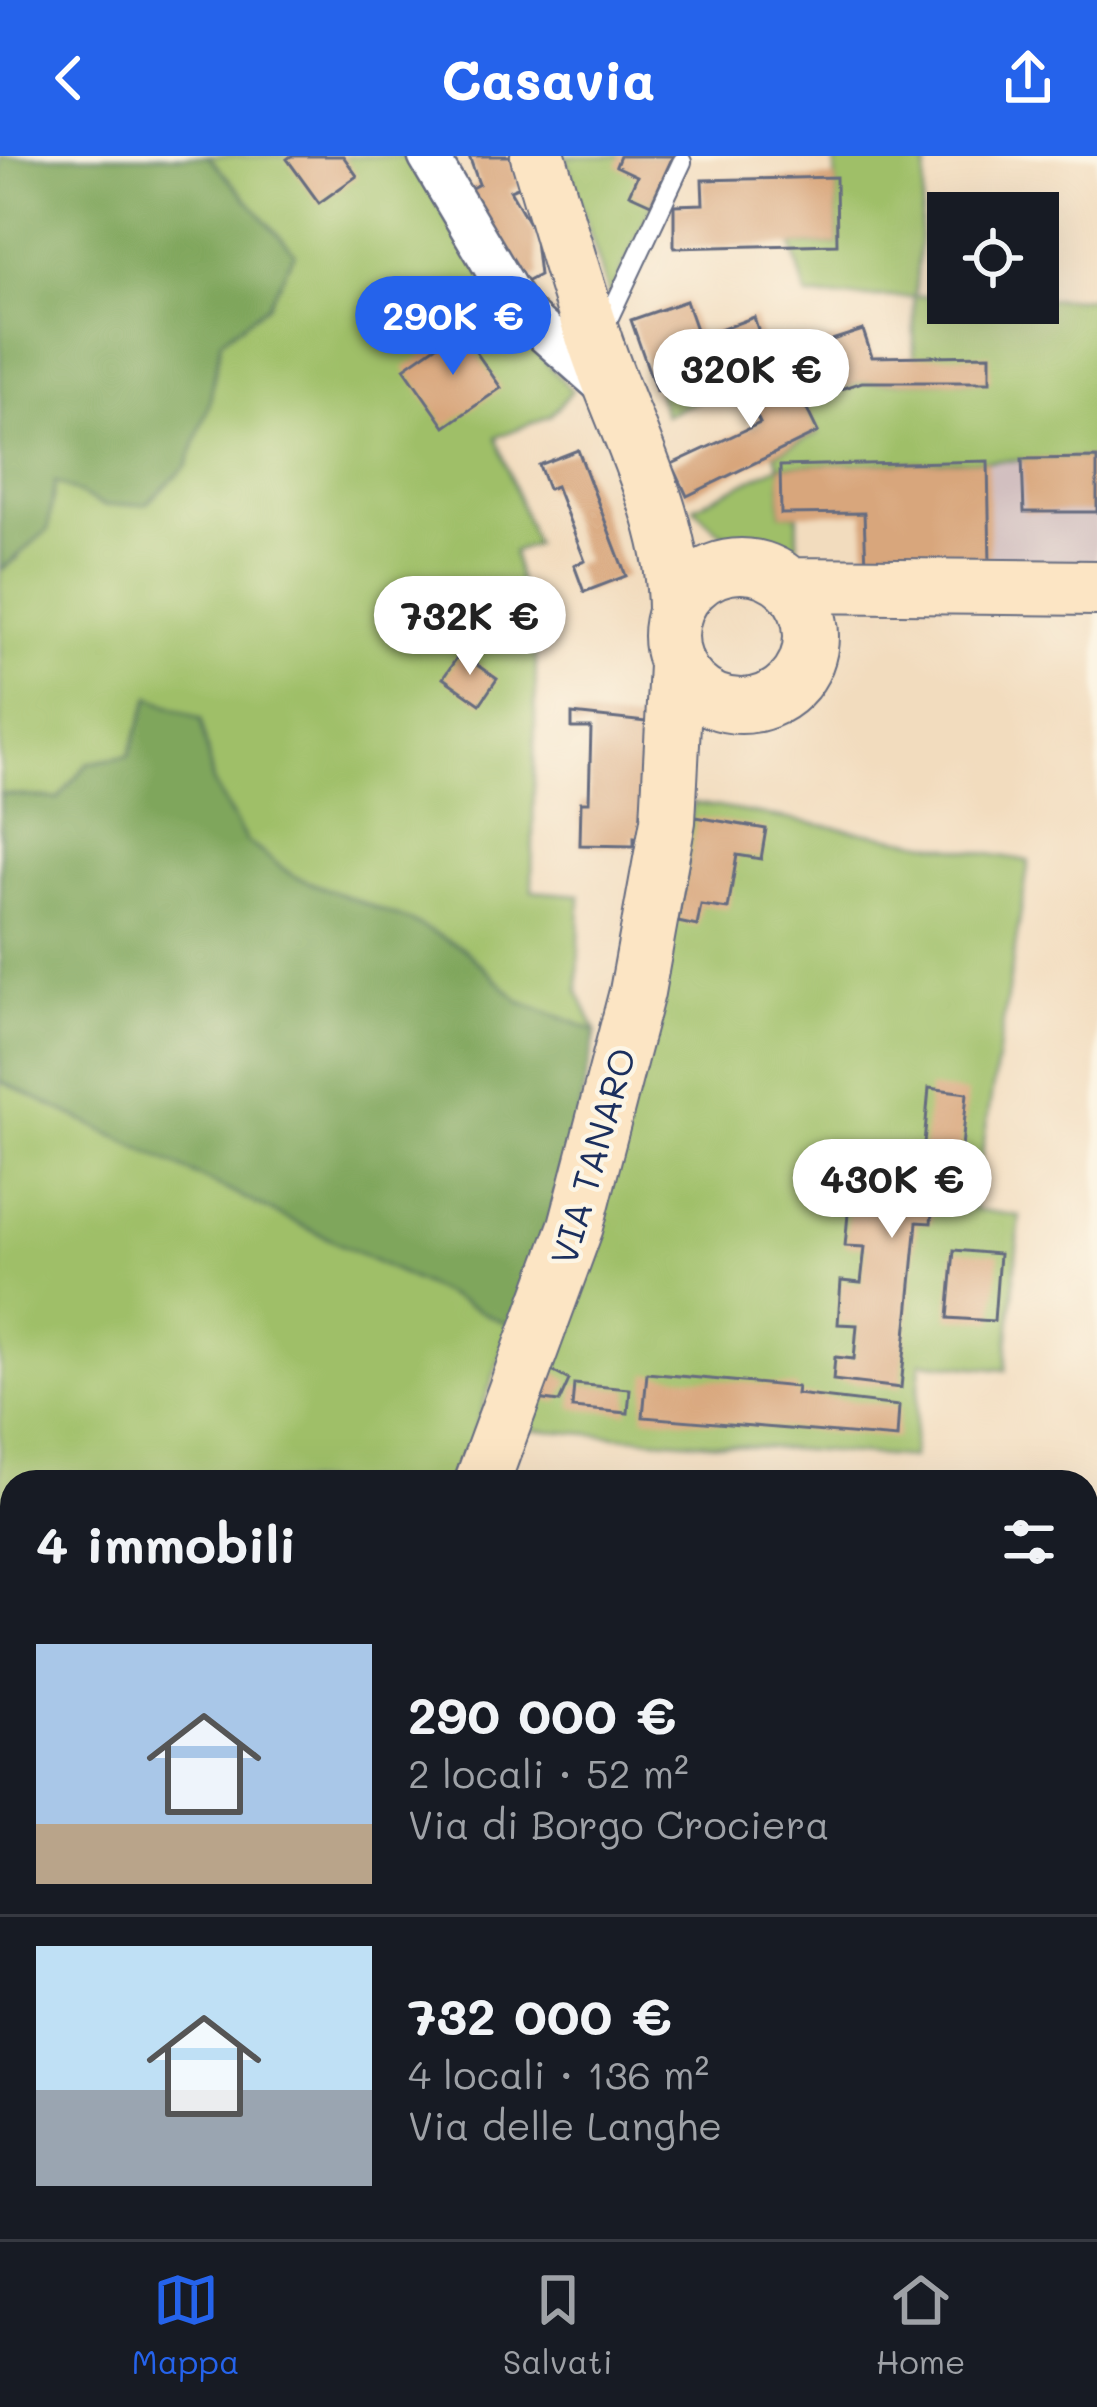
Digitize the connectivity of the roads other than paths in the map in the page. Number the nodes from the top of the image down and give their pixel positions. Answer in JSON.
{"nodes":[{"id":1,"x":428,"y":156,"type":"edge"},
{"id":2,"x":538,"y":156,"type":"edge"},
{"id":3,"x":682,"y":162,"type":"dead end"},
{"id":4,"x":605,"y":369,"type":"junction"},
{"id":5,"x":647,"y":477,"type":"junction"},
{"id":6,"x":732,"y":567,"type":"junction"},
{"id":7,"x":790,"y":585,"type":"junction"},
{"id":8,"x":898,"y":587,"type":"junction"},
{"id":9,"x":1097,"y":588,"type":"edge"},
{"id":10,"x":675,"y":611,"type":"junction"},
{"id":11,"x":812,"y":635,"type":"junction"},
{"id":12,"x":676,"y":665,"type":"junction"},
{"id":13,"x":742,"y":707,"type":"junction"},
{"id":14,"x":668,"y":820,"type":"junction"},
{"id":15,"x":486,"y":1470,"type":"edge"}],
"edges":[{"from":1,"to":4,"type":"street"},
{"from":2,"to":4,"type":"main road"},
{"from":3,"to":4,"type":"lane"},
{"from":4,"to":5,"type":"main road"},
{"from":5,"to":6,"type":"main road"},
{"from":5,"to":10,"type":"main road"},
{"from":6,"to":7,"type":"main road"},
{"from":6,"to":10,"type":"main road"},
{"from":7,"to":8,"type":"main road"},
{"from":7,"to":11,"type":"main road"},
{"from":8,"to":9,"type":"main road"},
{"from":8,"to":11,"type":"main road"},
{"from":10,"to":12,"type":"main road"},
{"from":11,"to":13,"type":"main road"},
{"from":12,"to":13,"type":"main road"},
{"from":12,"to":14,"type":"main road","name":"VIA TANARO"},
{"from":13,"to":14,"type":"main road","name":"VIA TANARO"},
{"from":14,"to":15,"type":"main road","name":"VIA TANARO"}]}
